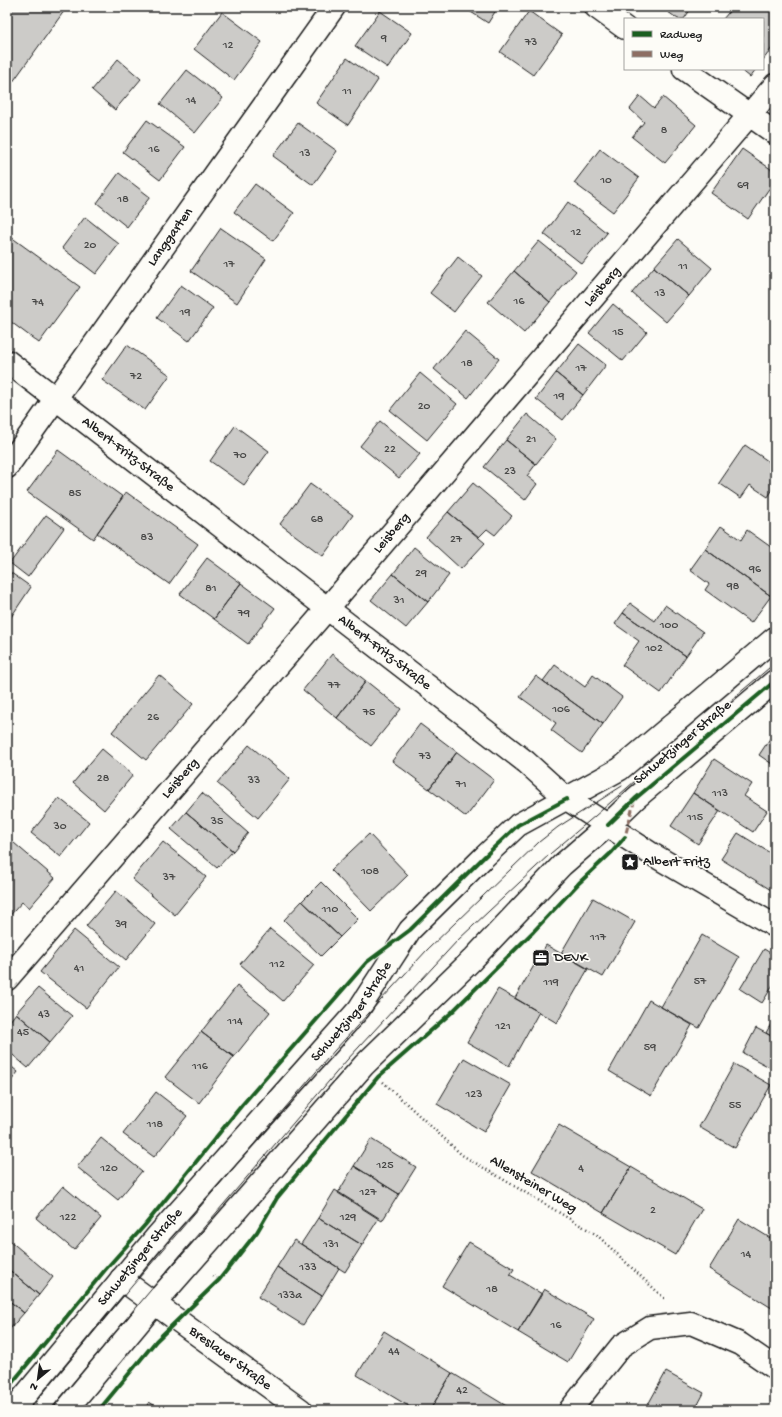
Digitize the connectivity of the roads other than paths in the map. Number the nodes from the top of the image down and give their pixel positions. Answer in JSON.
{"nodes":[{"id":1,"x":334,"y":7,"type":"edge"},
{"id":2,"x":596,"y":7,"type":"edge"},
{"id":3,"x":624,"y":27,"type":"edge"},
{"id":4,"x":685,"y":70,"type":"edge"},
{"id":5,"x":775,"y":85,"type":"edge"},
{"id":6,"x":749,"y":115,"type":"junction"},
{"id":7,"x":775,"y":133,"type":"edge"},
{"id":8,"x":7,"y":361,"type":"edge"},
{"id":9,"x":56,"y":397,"type":"junction"},
{"id":10,"x":7,"y":467,"type":"edge"},
{"id":11,"x":327,"y":609,"type":"junction"},
{"id":12,"x":775,"y":638,"type":"edge"},
{"id":13,"x":775,"y":681,"type":"edge"},
{"id":14,"x":567,"y":799,"type":"junction"},
{"id":15,"x":608,"y":825,"type":"junction"},
{"id":16,"x":775,"y":926,"type":"edge"},
{"id":17,"x":7,"y":979,"type":"edge"},
{"id":18,"x":121,"y":1279,"type":"junction"},
{"id":19,"x":155,"y":1303,"type":"junction"},
{"id":20,"x":775,"y":1368,"type":"edge"},
{"id":21,"x":13,"y":1410,"type":"edge"},
{"id":22,"x":66,"y":1410,"type":"edge"},
{"id":23,"x":301,"y":1410,"type":"edge"},
{"id":24,"x":570,"y":1410,"type":"edge"}],
"edges":[{"from":1,"to":9,"type":"street","name":"Langgarten"},
{"from":2,"to":3,"type":"street"},
{"from":4,"to":6,"type":"street"},
{"from":5,"to":6,"type":"street","name":"Leisberg"},
{"from":6,"to":7,"type":"street"},
{"from":6,"to":11,"type":"street","name":"Leisberg"},
{"from":8,"to":9,"type":"street","name":"Albert-Fritz-Straße"},
{"from":9,"to":10,"type":"street","name":"Langgarten"},
{"from":9,"to":11,"type":"street","name":"Albert-Fritz-Straße"},
{"from":11,"to":14,"type":"street","name":"Albert-Fritz-Straße"},
{"from":11,"to":17,"type":"street","name":"Leisberg"},
{"from":12,"to":14,"type":"street","name":"Schwetzinger Straße"},
{"from":13,"to":15,"type":"street","name":"Schwetzinger Straße"},
{"from":14,"to":15,"type":"street","name":"Albert-Fritz-Straße"},
{"from":14,"to":18,"type":"street","name":"Schwetzinger Straße"},
{"from":15,"to":16,"type":"street","name":"Albert-Fritz-Straße"},
{"from":15,"to":19,"type":"street","name":"Schwetzinger Straße"},
{"from":18,"to":19,"type":"street","name":"Breslauer Straße"},
{"from":18,"to":21,"type":"street","name":"Schwetzinger Straße"},
{"from":19,"to":22,"type":"street","name":"Schwetzinger Straße"},
{"from":19,"to":23,"type":"street","name":"Breslauer Straße"},
{"from":20,"to":24,"type":"street"}]}
